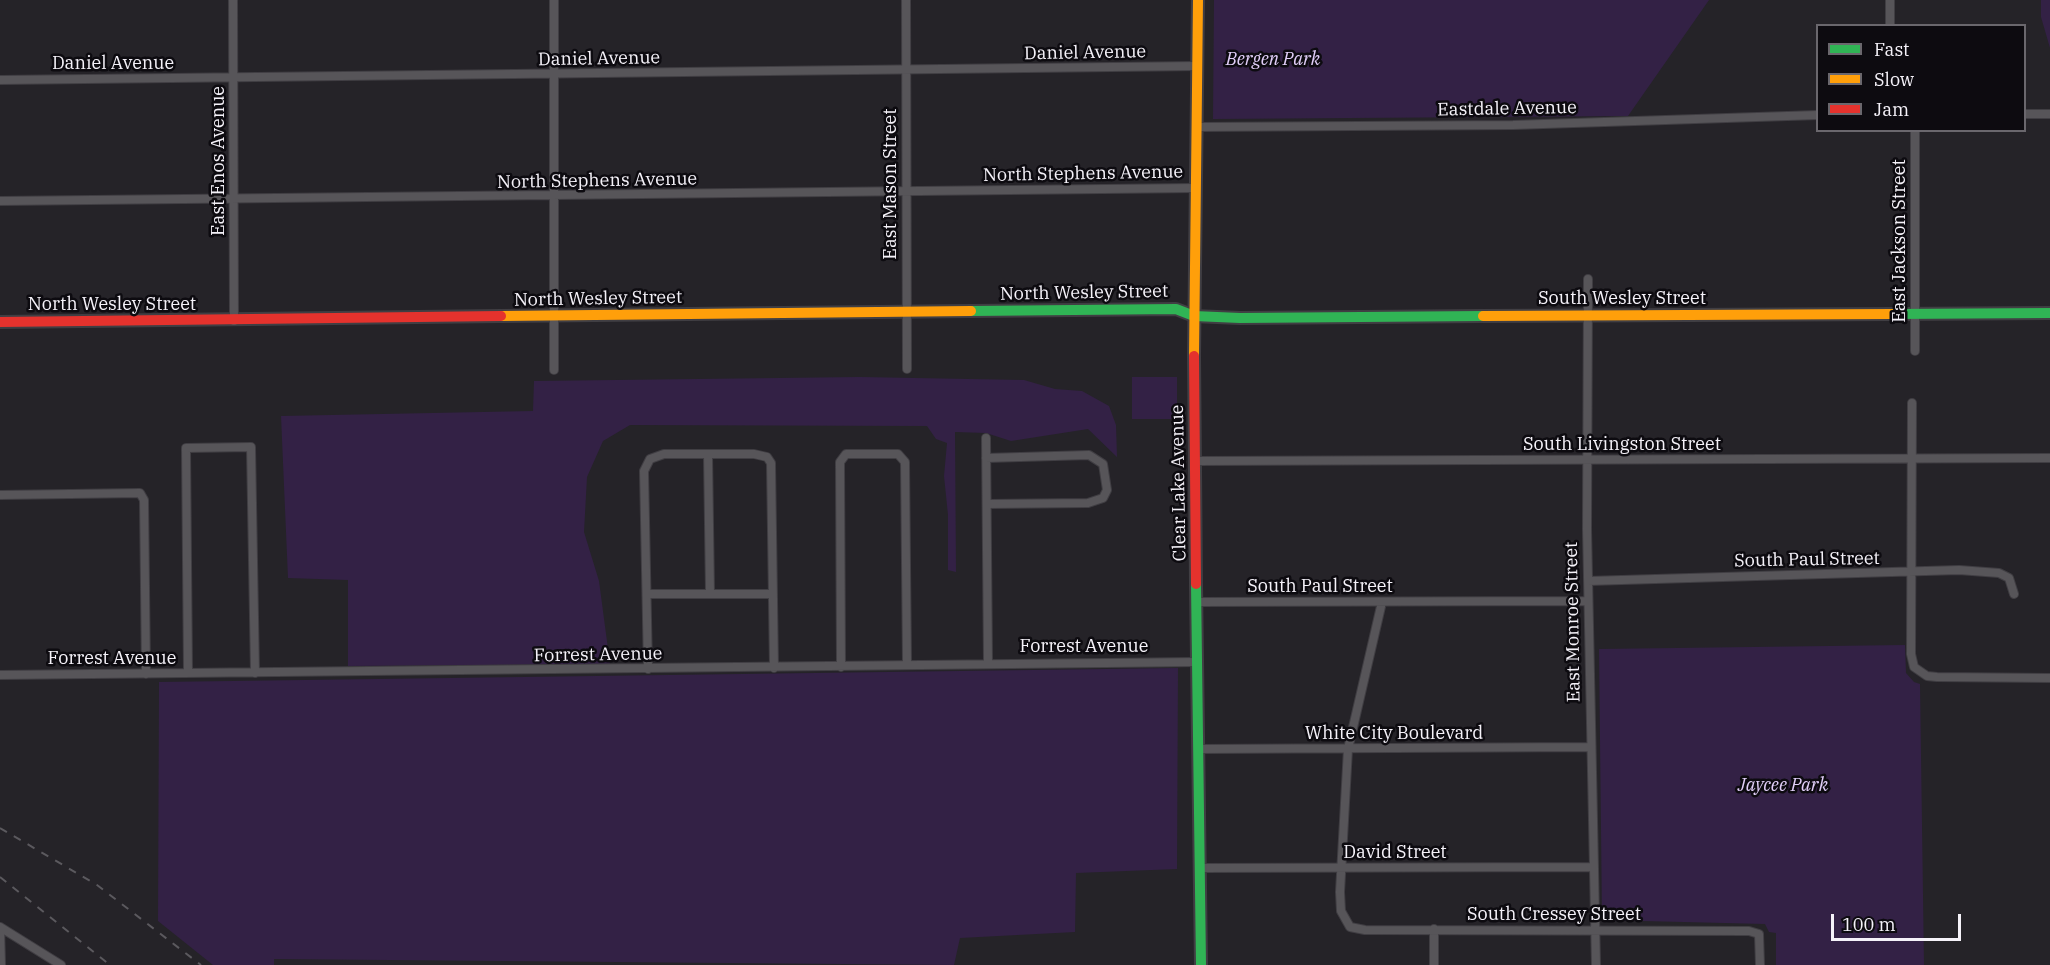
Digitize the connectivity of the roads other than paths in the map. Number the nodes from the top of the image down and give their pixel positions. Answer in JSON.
{"nodes":[{"id":1,"x":233,"y":0,"type":"edge"},
{"id":2,"x":554,"y":0,"type":"edge"},
{"id":3,"x":906,"y":0,"type":"edge"},
{"id":4,"x":1198,"y":0,"type":"edge"},
{"id":5,"x":1890,"y":0,"type":"edge"},
{"id":6,"x":1890,"y":24,"type":"edge"},
{"id":7,"x":1198,"y":66,"type":"junction"},
{"id":8,"x":906,"y":71,"type":"junction"},
{"id":9,"x":554,"y":75,"type":"junction"},
{"id":10,"x":234,"y":78,"type":"junction"},
{"id":11,"x":0,"y":80,"type":"edge"},
{"id":12,"x":2026,"y":114,"type":"edge"},
{"id":13,"x":2050,"y":114,"type":"edge"},
{"id":14,"x":1816,"y":115,"type":"edge"},
{"id":15,"x":1197,"y":127,"type":"junction"},
{"id":16,"x":1915,"y":132,"type":"edge"},
{"id":17,"x":1195,"y":188,"type":"junction"},
{"id":18,"x":906,"y":191,"type":"junction"},
{"id":19,"x":554,"y":196,"type":"junction"},
{"id":20,"x":234,"y":200,"type":"junction"},
{"id":21,"x":0,"y":201,"type":"edge"},
{"id":22,"x":1588,"y":279,"type":"dead end"},
{"id":23,"x":906,"y":311,"type":"junction"},
{"id":24,"x":2050,"y":313,"type":"edge"},
{"id":25,"x":1914,"y":314,"type":"junction"},
{"id":26,"x":554,"y":316,"type":"junction"},
{"id":27,"x":1194,"y":316,"type":"junction"},
{"id":28,"x":1589,"y":316,"type":"junction"},
{"id":29,"x":234,"y":321,"type":"junction"},
{"id":30,"x":0,"y":322,"type":"edge"},
{"id":31,"x":1915,"y":351,"type":"dead end"},
{"id":32,"x":907,"y":369,"type":"dead end"},
{"id":33,"x":554,"y":370,"type":"dead end"},
{"id":34,"x":1912,"y":403,"type":"dead end"},
{"id":35,"x":986,"y":438,"type":"dead end"},
{"id":36,"x":708,"y":454,"type":"junction"},
{"id":37,"x":986,"y":458,"type":"junction"},
{"id":38,"x":2050,"y":458,"type":"edge"},
{"id":39,"x":1911,"y":459,"type":"junction"},
{"id":40,"x":1195,"y":461,"type":"junction"},
{"id":41,"x":1588,"y":461,"type":"junction"},
{"id":42,"x":0,"y":495,"type":"edge"},
{"id":43,"x":987,"y":504,"type":"junction"},
{"id":44,"x":1912,"y":573,"type":"junction"},
{"id":45,"x":1588,"y":581,"type":"junction"},
{"id":46,"x":647,"y":594,"type":"junction"},
{"id":47,"x":710,"y":594,"type":"junction"},
{"id":48,"x":773,"y":594,"type":"junction"},
{"id":49,"x":2014,"y":594,"type":"dead end"},
{"id":50,"x":1588,"y":601,"type":"junction"},
{"id":51,"x":1196,"y":602,"type":"junction"},
{"id":52,"x":1382,"y":602,"type":"junction"},
{"id":53,"x":1197,"y":662,"type":"junction"},
{"id":54,"x":988,"y":663,"type":"junction"},
{"id":55,"x":907,"y":665,"type":"junction"},
{"id":56,"x":841,"y":667,"type":"junction"},
{"id":57,"x":774,"y":668,"type":"junction"},
{"id":58,"x":648,"y":669,"type":"junction"},
{"id":59,"x":188,"y":673,"type":"junction"},
{"id":60,"x":255,"y":673,"type":"junction"},
{"id":61,"x":146,"y":674,"type":"junction"},
{"id":62,"x":0,"y":675,"type":"edge"},
{"id":63,"x":2050,"y":678,"type":"edge"},
{"id":64,"x":1590,"y":747,"type":"junction"},
{"id":65,"x":1198,"y":749,"type":"junction"},
{"id":66,"x":1348,"y":749,"type":"junction"},
{"id":67,"x":1592,"y":867,"type":"junction"},
{"id":68,"x":1199,"y":868,"type":"junction"},
{"id":69,"x":1340,"y":868,"type":"junction"},
{"id":70,"x":0,"y":927,"type":"edge"},
{"id":71,"x":1434,"y":929,"type":"junction"},
{"id":72,"x":1594,"y":929,"type":"junction"},
{"id":73,"x":1,"y":965,"type":"edge"},
{"id":74,"x":61,"y":965,"type":"edge"},
{"id":75,"x":1201,"y":965,"type":"edge"},
{"id":76,"x":1434,"y":965,"type":"edge"},
{"id":77,"x":1596,"y":965,"type":"edge"},
{"id":78,"x":1760,"y":965,"type":"edge"}],
"edges":[{"from":1,"to":10,"type":"street","name":"East Enos Avenue"},
{"from":2,"to":9,"type":"street"},
{"from":3,"to":8,"type":"street","name":"East Mason Street"},
{"from":4,"to":7,"type":"street","name":"Clear Lake Avenue"},
{"from":5,"to":6,"type":"street"},
{"from":7,"to":8,"type":"street","name":"Daniel Avenue"},
{"from":7,"to":15,"type":"street","name":"Clear Lake Avenue"},
{"from":8,"to":9,"type":"street","name":"Daniel Avenue"},
{"from":8,"to":18,"type":"street","name":"East Mason Street"},
{"from":9,"to":10,"type":"street","name":"Daniel Avenue"},
{"from":9,"to":19,"type":"street"},
{"from":10,"to":11,"type":"street","name":"Daniel Avenue"},
{"from":10,"to":20,"type":"street","name":"East Enos Avenue"},
{"from":12,"to":13,"type":"street"},
{"from":14,"to":15,"type":"street","name":"Eastdale Avenue"},
{"from":15,"to":17,"type":"street","name":"Clear Lake Avenue"},
{"from":16,"to":25,"type":"street","name":"East Jackson Street"},
{"from":17,"to":18,"type":"street","name":"North Stephens Avenue"},
{"from":17,"to":27,"type":"street","name":"Clear Lake Avenue"},
{"from":18,"to":19,"type":"street","name":"North Stephens Avenue"},
{"from":18,"to":23,"type":"street","name":"East Mason Street"},
{"from":19,"to":20,"type":"street","name":"North Stephens Avenue"},
{"from":19,"to":26,"type":"street"},
{"from":20,"to":21,"type":"street","name":"North Stephens Avenue"},
{"from":20,"to":29,"type":"street","name":"East Enos Avenue"},
{"from":22,"to":28,"type":"street","name":"East Monroe Street"},
{"from":23,"to":26,"type":"street","name":"North Wesley Street"},
{"from":23,"to":27,"type":"street","name":"North Wesley Street"},
{"from":23,"to":32,"type":"street","name":"East Mason Street"},
{"from":24,"to":25,"type":"street","name":"South Wesley Street"},
{"from":25,"to":28,"type":"street","name":"South Wesley Street"},
{"from":25,"to":31,"type":"street","name":"East Jackson Street"},
{"from":26,"to":29,"type":"street","name":"North Wesley Street"},
{"from":26,"to":33,"type":"street"},
{"from":27,"to":28,"type":"street","name":"South Wesley Street"},
{"from":27,"to":40,"type":"street","name":"Clear Lake Avenue"},
{"from":28,"to":41,"type":"street","name":"East Monroe Street"},
{"from":29,"to":30,"type":"street","name":"North Wesley Street"},
{"from":34,"to":39,"type":"street"},
{"from":35,"to":37,"type":"street"},
{"from":36,"to":46,"type":"street"},
{"from":36,"to":47,"type":"street"},
{"from":36,"to":48,"type":"street"},
{"from":37,"to":43,"type":"street"},
{"from":37,"to":43,"type":"street"},
{"from":38,"to":39,"type":"street","name":"South Livingston Street"},
{"from":39,"to":41,"type":"street","name":"South Livingston Street"},
{"from":39,"to":44,"type":"street"},
{"from":40,"to":41,"type":"street","name":"South Livingston Street"},
{"from":40,"to":51,"type":"street","name":"Clear Lake Avenue"},
{"from":41,"to":45,"type":"street","name":"East Monroe Street"},
{"from":42,"to":61,"type":"street"},
{"from":43,"to":54,"type":"street"},
{"from":44,"to":45,"type":"street","name":"South Paul Street"},
{"from":44,"to":49,"type":"street","name":"South Paul Street"},
{"from":44,"to":63,"type":"street"},
{"from":45,"to":50,"type":"street","name":"East Monroe Street"},
{"from":46,"to":47,"type":"street"},
{"from":46,"to":58,"type":"street"},
{"from":47,"to":48,"type":"street"},
{"from":48,"to":57,"type":"street"},
{"from":50,"to":52,"type":"street","name":"South Paul Street"},
{"from":50,"to":64,"type":"street","name":"East Monroe Street"},
{"from":51,"to":52,"type":"street","name":"South Paul Street"},
{"from":51,"to":53,"type":"street","name":"Clear Lake Avenue"},
{"from":52,"to":66,"type":"street"},
{"from":53,"to":54,"type":"street","name":"Forrest Avenue"},
{"from":53,"to":65,"type":"street","name":"Clear Lake Avenue"},
{"from":54,"to":55,"type":"street","name":"Forrest Avenue"},
{"from":55,"to":56,"type":"street","name":"Forrest Avenue"},
{"from":55,"to":56,"type":"street"},
{"from":56,"to":57,"type":"street","name":"Forrest Avenue"},
{"from":57,"to":58,"type":"street","name":"Forrest Avenue"},
{"from":58,"to":60,"type":"street","name":"Forrest Avenue"},
{"from":59,"to":60,"type":"street","name":"Forrest Avenue"},
{"from":59,"to":60,"type":"street"},
{"from":59,"to":61,"type":"street","name":"Forrest Avenue"},
{"from":61,"to":62,"type":"street","name":"Forrest Avenue"},
{"from":64,"to":66,"type":"street","name":"White City Boulevard"},
{"from":64,"to":67,"type":"street","name":"East Monroe Street"},
{"from":65,"to":66,"type":"street","name":"White City Boulevard"},
{"from":65,"to":68,"type":"street","name":"Clear Lake Avenue"},
{"from":66,"to":69,"type":"street"},
{"from":67,"to":69,"type":"street","name":"David Street"},
{"from":67,"to":72,"type":"street","name":"East Monroe Street"},
{"from":68,"to":69,"type":"street","name":"David Street"},
{"from":68,"to":75,"type":"street","name":"Clear Lake Avenue"},
{"from":69,"to":71,"type":"street","name":"South Cressey Street"},
{"from":70,"to":73,"type":"street"},
{"from":70,"to":74,"type":"street"},
{"from":71,"to":72,"type":"street","name":"South Cressey Street"},
{"from":71,"to":76,"type":"street"},
{"from":72,"to":77,"type":"street","name":"East Monroe Street"},
{"from":72,"to":78,"type":"street","name":"South Cressey Street"}]}
